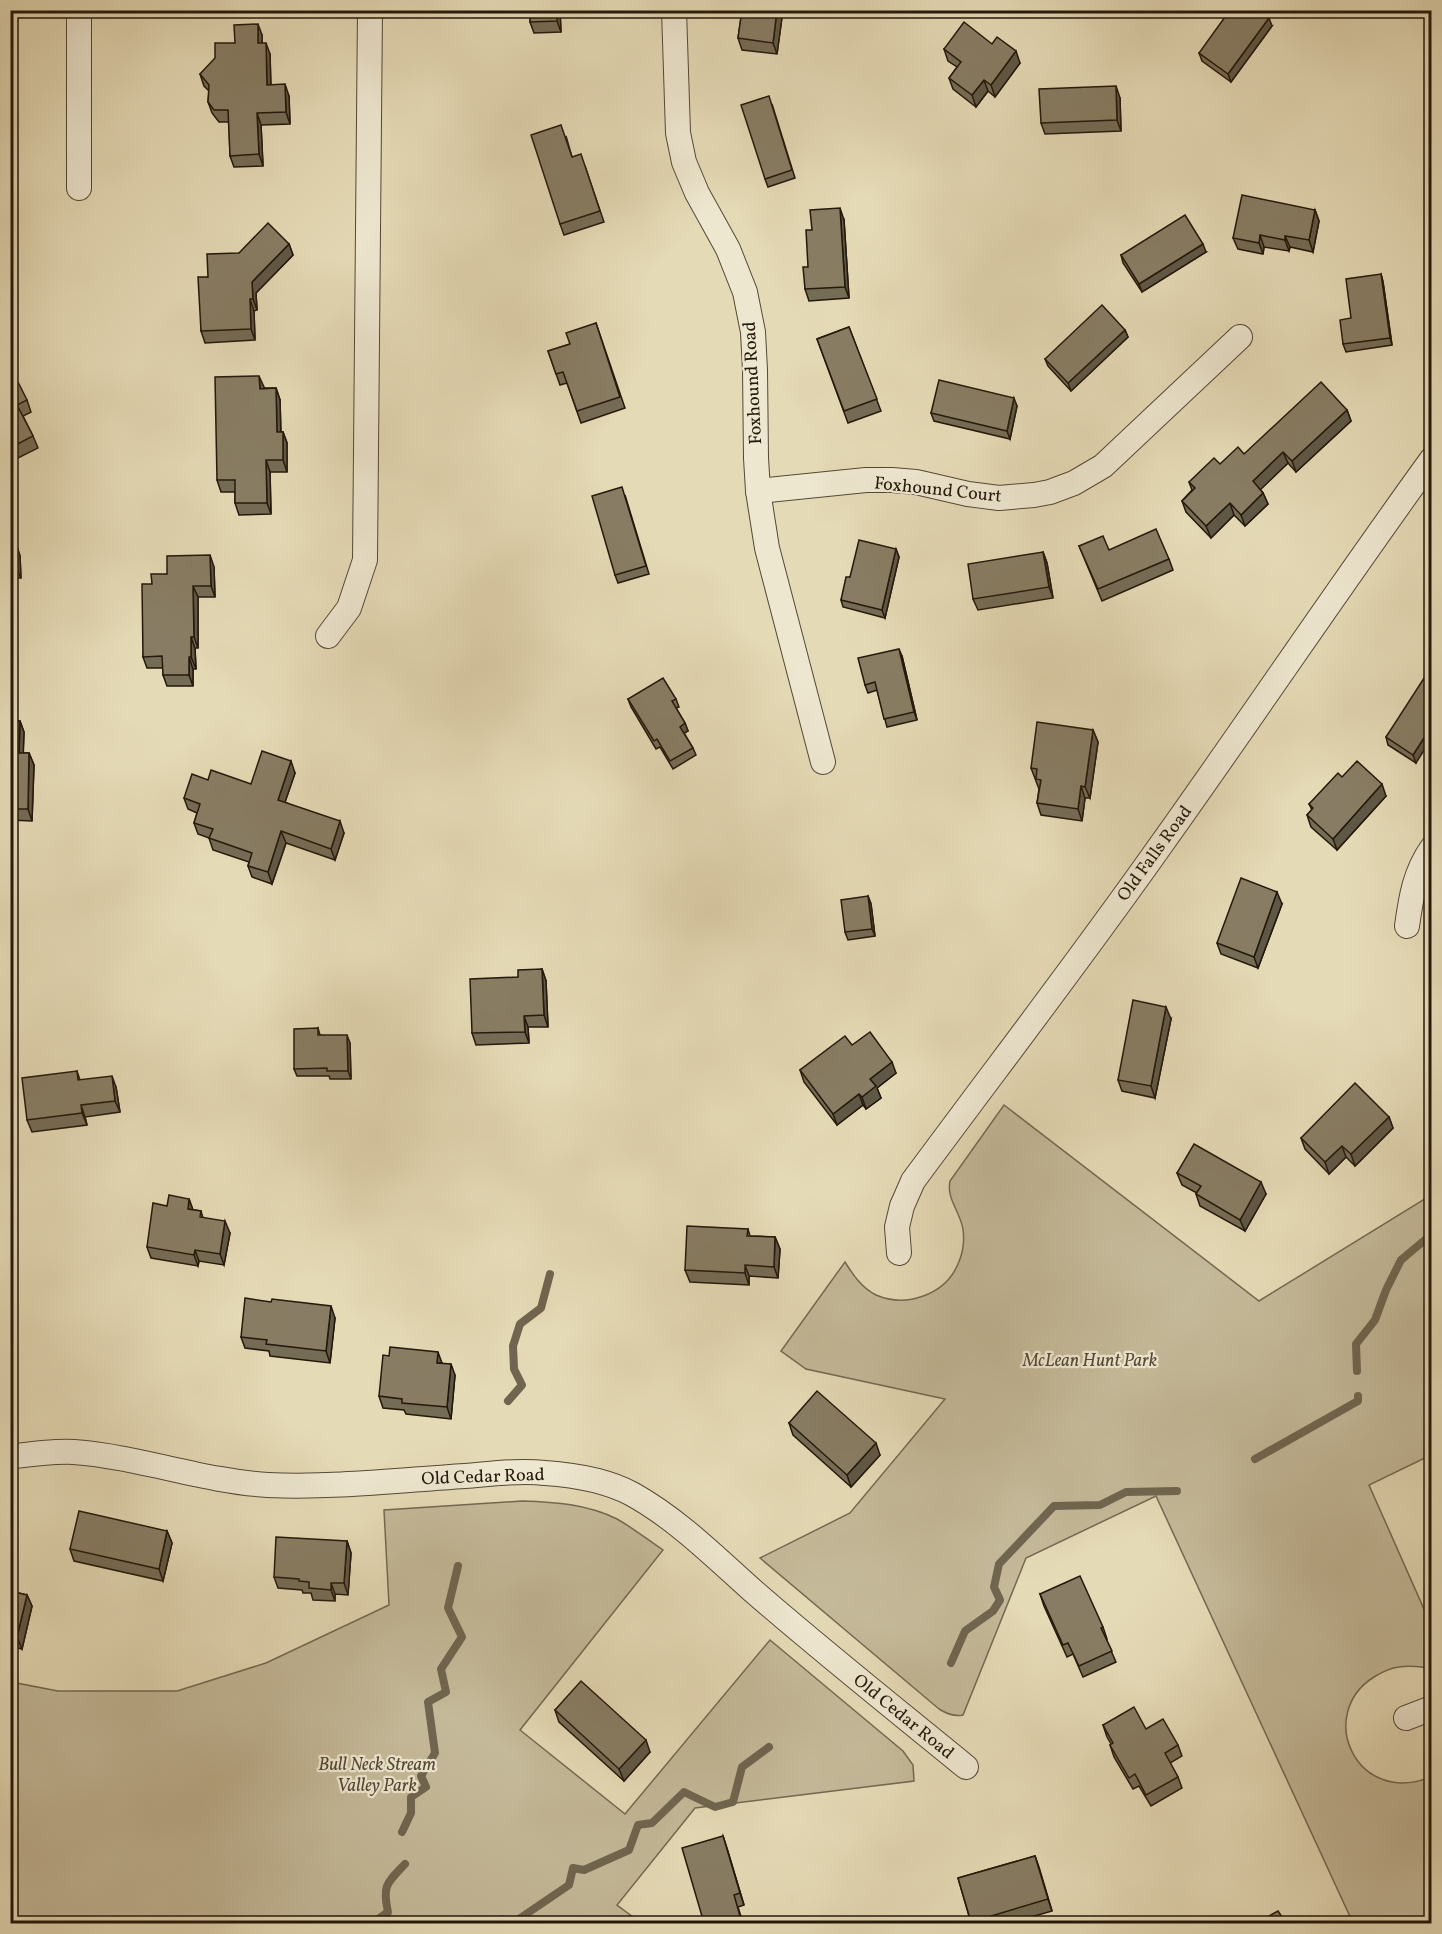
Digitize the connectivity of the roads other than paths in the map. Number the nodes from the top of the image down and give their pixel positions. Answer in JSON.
{"nodes":[{"id":1,"x":79,"y":10,"type":"edge"},
{"id":2,"x":370,"y":10,"type":"edge"},
{"id":3,"x":674,"y":10,"type":"edge"},
{"id":4,"x":79,"y":188,"type":"dead end"},
{"id":5,"x":1240,"y":337,"type":"dead end"},
{"id":6,"x":1431,"y":459,"type":"edge"},
{"id":7,"x":758,"y":491,"type":"junction"},
{"id":8,"x":328,"y":636,"type":"dead end"},
{"id":9,"x":823,"y":762,"type":"dead end"},
{"id":10,"x":1431,"y":848,"type":"edge"},
{"id":11,"x":1407,"y":926,"type":"dead end"},
{"id":12,"x":899,"y":1253,"type":"dead end"},
{"id":13,"x":10,"y":1457,"type":"edge"},
{"id":14,"x":1431,"y":1708,"type":"edge"},
{"id":15,"x":1406,"y":1719,"type":"dead end"},
{"id":16,"x":966,"y":1767,"type":"dead end"}],
"edges":[{"from":1,"to":4,"type":"street"},
{"from":2,"to":8,"type":"street"},
{"from":3,"to":7,"type":"street","name":"Foxhound Road"},
{"from":5,"to":7,"type":"street","name":"Foxhound Court"},
{"from":6,"to":12,"type":"street","name":"Old Falls Road"},
{"from":7,"to":9,"type":"street","name":"Foxhound Road"},
{"from":10,"to":11,"type":"street"},
{"from":13,"to":16,"type":"street","name":"Old Cedar Road"},
{"from":14,"to":15,"type":"street"}]}
